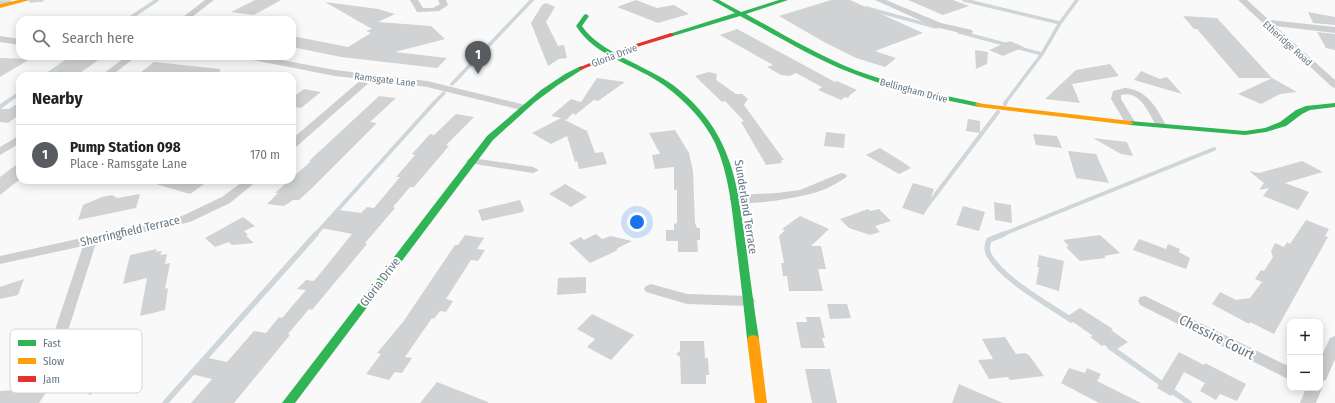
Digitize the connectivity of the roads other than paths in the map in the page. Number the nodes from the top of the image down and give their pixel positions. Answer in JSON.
{"nodes":[{"id":1,"x":27,"y":0,"type":"edge"},
{"id":2,"x":210,"y":0,"type":"edge"},
{"id":3,"x":414,"y":0,"type":"edge"},
{"id":4,"x":442,"y":0,"type":"edge"},
{"id":5,"x":715,"y":0,"type":"edge"},
{"id":6,"x":785,"y":0,"type":"edge"},
{"id":7,"x":879,"y":0,"type":"edge"},
{"id":8,"x":1242,"y":0,"type":"edge"},
{"id":9,"x":0,"y":6,"type":"edge"},
{"id":10,"x":740,"y":14,"type":"junction"},
{"id":11,"x":188,"y":16,"type":"edge"},
{"id":12,"x":586,"y":16,"type":"dead end"},
{"id":13,"x":1265,"y":22,"type":"junction"},
{"id":14,"x":1335,"y":30,"type":"edge"},
{"id":15,"x":969,"y":32,"type":"dead end"},
{"id":16,"x":1,"y":40,"type":"edge"},
{"id":17,"x":16,"y":42,"type":"edge"},
{"id":18,"x":614,"y":53,"type":"junction"},
{"id":19,"x":127,"y":60,"type":"edge"},
{"id":20,"x":268,"y":60,"type":"edge"},
{"id":21,"x":111,"y":72,"type":"edge"},
{"id":22,"x":370,"y":77,"type":"junction"},
{"id":23,"x":1335,"y":85,"type":"edge"},
{"id":24,"x":1335,"y":105,"type":"edge"},
{"id":25,"x":521,"y":107,"type":"junction"},
{"id":26,"x":1130,"y":122,"type":"junction"},
{"id":27,"x":1161,"y":125,"type":"junction"},
{"id":28,"x":16,"y":141,"type":"edge"},
{"id":29,"x":296,"y":142,"type":"edge"},
{"id":30,"x":0,"y":152,"type":"edge"},
{"id":31,"x":472,"y":161,"type":"junction"},
{"id":32,"x":533,"y":170,"type":"dead end"},
{"id":33,"x":841,"y":176,"type":"dead end"},
{"id":34,"x":247,"y":184,"type":"edge"},
{"id":35,"x":735,"y":199,"type":"junction"},
{"id":36,"x":91,"y":240,"type":"junction"},
{"id":37,"x":0,"y":260,"type":"edge"},
{"id":38,"x":651,"y":289,"type":"dead end"},
{"id":39,"x":748,"y":301,"type":"junction"},
{"id":40,"x":1145,"y":301,"type":"dead end"},
{"id":41,"x":62,"y":329,"type":"edge"},
{"id":42,"x":1335,"y":342,"type":"edge"},
{"id":43,"x":1323,"y":369,"type":"edge"},
{"id":44,"x":1287,"y":372,"type":"edge"},
{"id":45,"x":1313,"y":391,"type":"edge"},
{"id":46,"x":293,"y":402,"type":"edge"},
{"id":47,"x":761,"y":403,"type":"edge"},
{"id":48,"x":1308,"y":403,"type":"edge"}],
"edges":[{"from":1,"to":9,"type":"street"},
{"from":2,"to":11,"type":"street"},
{"from":3,"to":4,"type":"street"},
{"from":5,"to":10,"type":"street","name":"Bellingham Drive"},
{"from":6,"to":10,"type":"street","name":"Gloria Drive"},
{"from":7,"to":15,"type":"street"},
{"from":8,"to":13,"type":"street","name":"Etheridge Road"},
{"from":10,"to":18,"type":"street","name":"Gloria Drive"},
{"from":10,"to":26,"type":"street","name":"Bellingham Drive"},
{"from":12,"to":18,"type":"street","name":"Sunderland Terrace"},
{"from":13,"to":14,"type":"street"},
{"from":13,"to":23,"type":"street","name":"Etheridge Road"},
{"from":16,"to":17,"type":"street"},
{"from":18,"to":25,"type":"street","name":"Gloria Drive"},
{"from":18,"to":35,"type":"street","name":"Sunderland Terrace"},
{"from":19,"to":21,"type":"street"},
{"from":20,"to":22,"type":"street","name":"Ramsgate Lane"},
{"from":22,"to":25,"type":"street","name":"Ramsgate Lane"},
{"from":22,"to":29,"type":"street"},
{"from":24,"to":27,"type":"street","name":"Bellingham Drive"},
{"from":25,"to":31,"type":"street","name":"Gloria Drive"},
{"from":26,"to":27,"type":"street","name":"Bellingham Drive"},
{"from":26,"to":27,"type":"street"},
{"from":28,"to":30,"type":"street"},
{"from":31,"to":32,"type":"street"},
{"from":31,"to":46,"type":"street","name":"Gloria Drive"},
{"from":33,"to":35,"type":"street"},
{"from":34,"to":36,"type":"street","name":"Sherringfield Terrace"},
{"from":35,"to":39,"type":"street","name":"Sunderland Terrace"},
{"from":36,"to":37,"type":"street","name":"Sherringfield Terrace"},
{"from":36,"to":41,"type":"street"},
{"from":38,"to":39,"type":"street"},
{"from":39,"to":47,"type":"street","name":"Sunderland Terrace"},
{"from":40,"to":44,"type":"street","name":"Chessire Court"},
{"from":42,"to":43,"type":"street"},
{"from":45,"to":48,"type":"street"}]}
